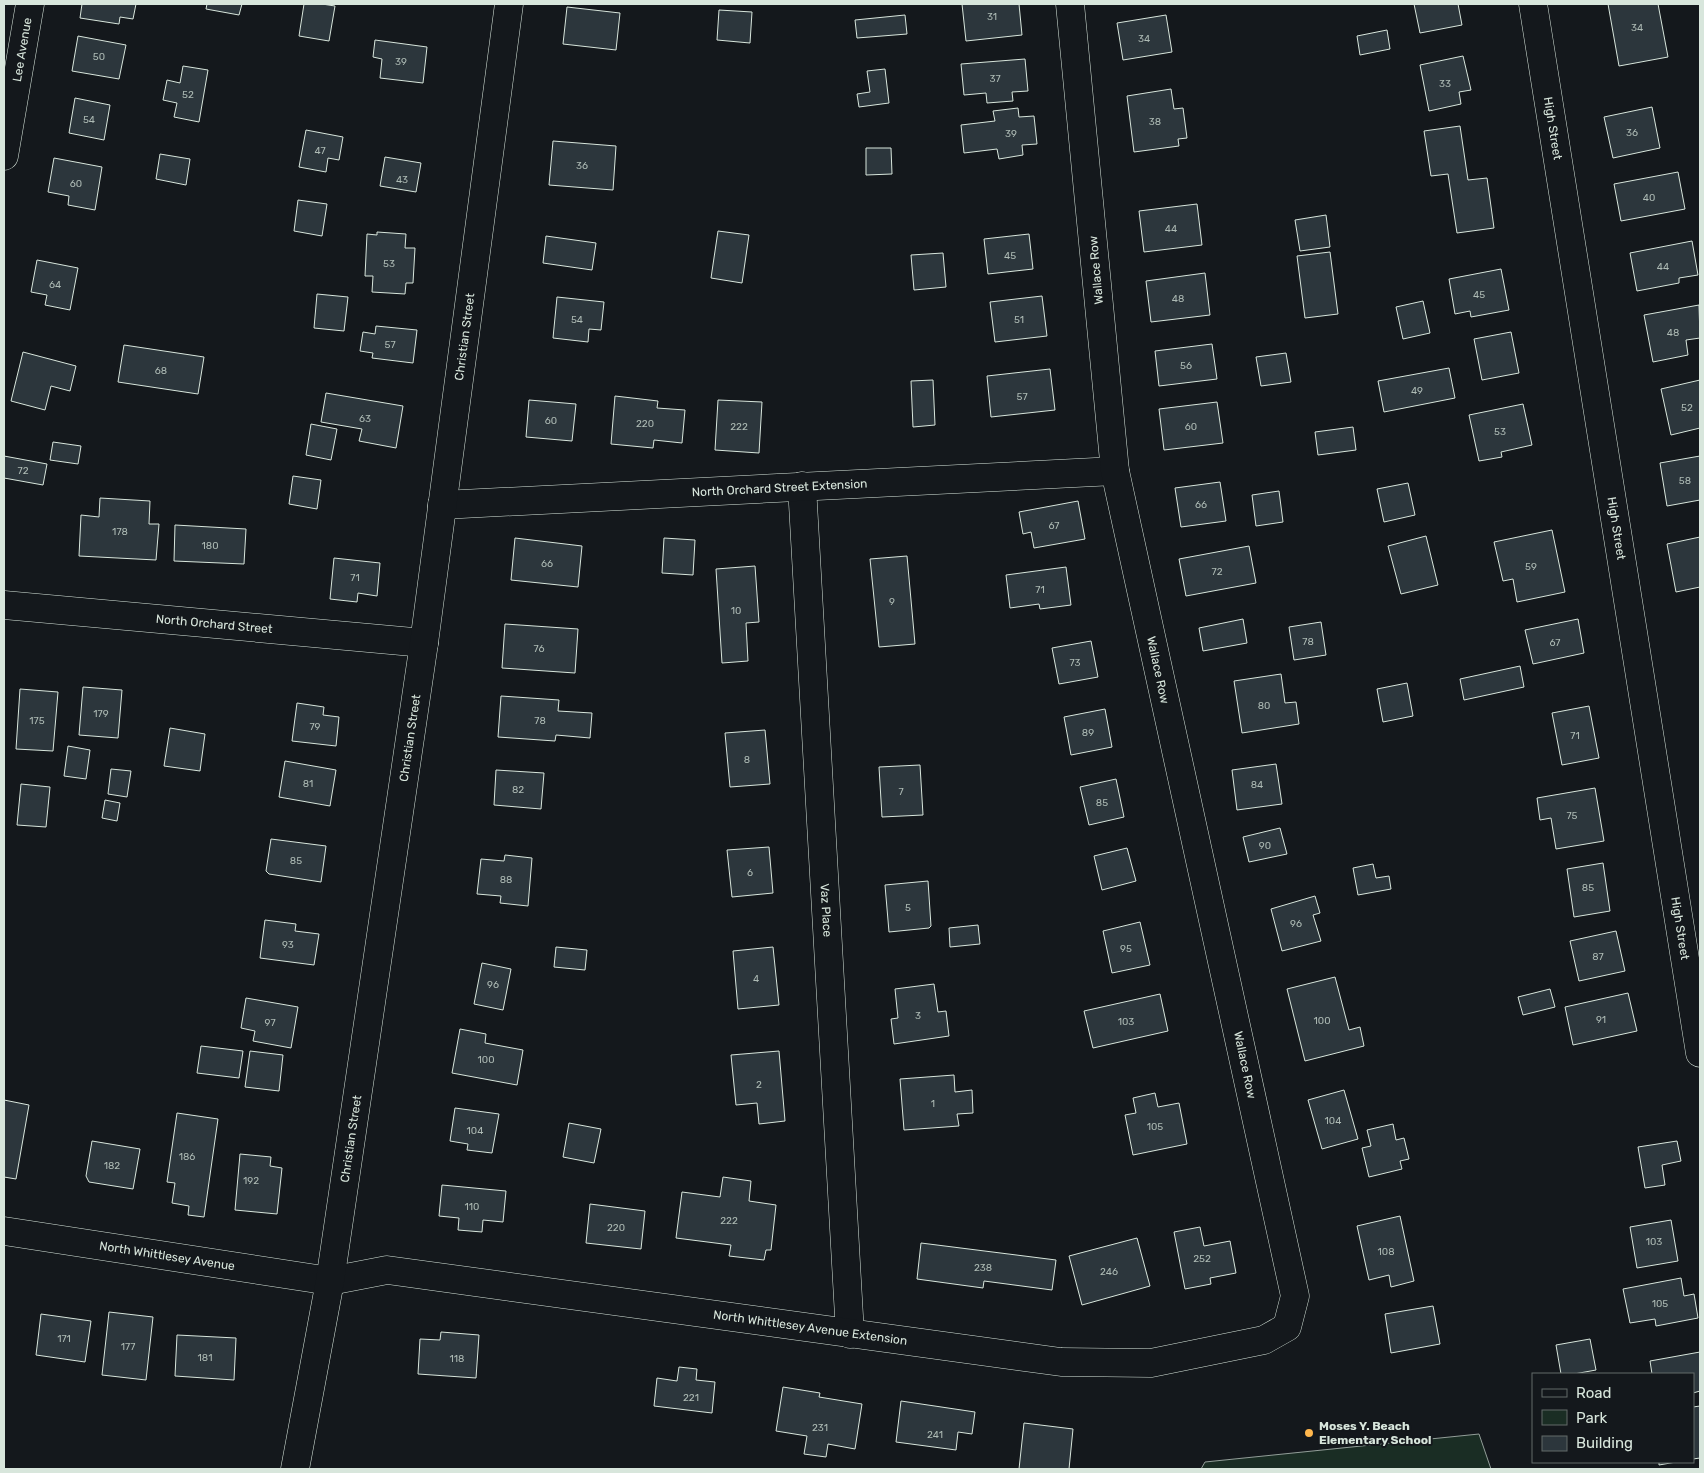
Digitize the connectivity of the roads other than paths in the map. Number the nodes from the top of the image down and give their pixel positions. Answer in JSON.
{"nodes":[{"id":1,"x":30,"y":4,"type":"edge"},
{"id":2,"x":509,"y":4,"type":"edge"},
{"id":3,"x":1070,"y":4,"type":"edge"},
{"id":4,"x":1533,"y":4,"type":"edge"},
{"id":5,"x":4,"y":156,"type":"edge"},
{"id":6,"x":1115,"y":471,"type":"junction"},
{"id":7,"x":802,"y":486,"type":"junction"},
{"id":8,"x":442,"y":504,"type":"junction"},
{"id":9,"x":4,"y":605,"type":"edge"},
{"id":10,"x":424,"y":643,"type":"junction"},
{"id":11,"x":1700,"y":1053,"type":"edge"},
{"id":12,"x":4,"y":1232,"type":"edge"},
{"id":13,"x":330,"y":1281,"type":"junction"},
{"id":14,"x":1287,"y":1327,"type":"joint"},
{"id":15,"x":850,"y":1334,"type":"junction"},
{"id":16,"x":295,"y":1469,"type":"edge"}],
"edges":[{"from":1,"to":5,"type":"street","name":"Lee Avenue"},
{"from":2,"to":8,"type":"street","name":"Christian Street"},
{"from":3,"to":6,"type":"street","name":"Wallace Row"},
{"from":4,"to":11,"type":"street","name":"High Street"},
{"from":6,"to":7,"type":"street","name":"North Orchard Street Extension"},
{"from":6,"to":14,"type":"street","name":"Wallace Row"},
{"from":7,"to":8,"type":"street","name":"North Orchard Street Extension"},
{"from":7,"to":15,"type":"street","name":"Vaz Place"},
{"from":8,"to":10,"type":"street","name":"Christian Street"},
{"from":9,"to":10,"type":"street","name":"North Orchard Street"},
{"from":10,"to":13,"type":"street","name":"Christian Street"},
{"from":12,"to":13,"type":"street","name":"North Whittlesey Avenue"},
{"from":13,"to":15,"type":"street","name":"North Whittlesey Avenue Extension"},
{"from":13,"to":16,"type":"street","name":"Christian Street"},
{"from":14,"to":15,"type":"street","name":"North Whittlesey Avenue Extension"}]}
